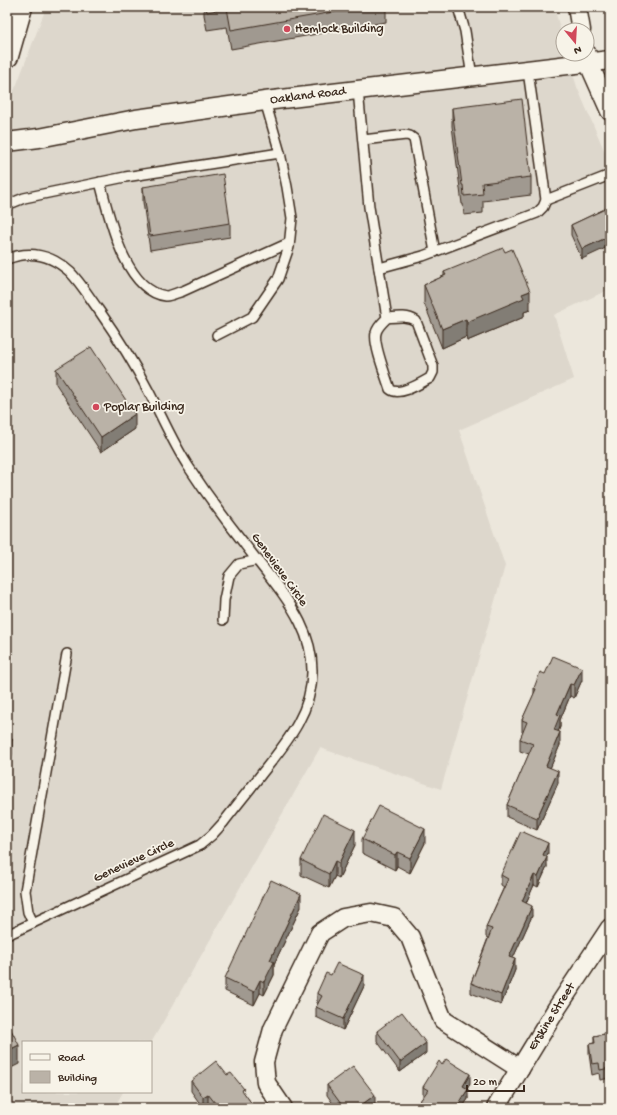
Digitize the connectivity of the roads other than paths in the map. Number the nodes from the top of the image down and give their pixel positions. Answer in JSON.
{"nodes":[{"id":1,"x":21,"y":7,"type":"edge"},
{"id":2,"x":458,"y":7,"type":"edge"},
{"id":3,"x":577,"y":7,"type":"edge"},
{"id":4,"x":580,"y":22,"type":"edge"},
{"id":5,"x":7,"y":56,"type":"edge"},
{"id":6,"x":595,"y":59,"type":"edge"},
{"id":7,"x":610,"y":60,"type":"edge"},
{"id":8,"x":573,"y":62,"type":"edge"},
{"id":9,"x":589,"y":62,"type":"edge"},
{"id":10,"x":528,"y":71,"type":"junction"},
{"id":11,"x":472,"y":77,"type":"junction"},
{"id":12,"x":358,"y":90,"type":"junction"},
{"id":13,"x":265,"y":101,"type":"junction"},
{"id":14,"x":610,"y":111,"type":"edge"},
{"id":15,"x":363,"y":140,"type":"junction"},
{"id":16,"x":7,"y":142,"type":"edge"},
{"id":17,"x":280,"y":153,"type":"junction"},
{"id":18,"x":610,"y":175,"type":"edge"},
{"id":19,"x":100,"y":182,"type":"junction"},
{"id":20,"x":546,"y":200,"type":"junction"},
{"id":21,"x":7,"y":205,"type":"edge"},
{"id":22,"x":290,"y":243,"type":"junction"},
{"id":23,"x":435,"y":252,"type":"junction"},
{"id":24,"x":7,"y":259,"type":"edge"},
{"id":25,"x":379,"y":268,"type":"junction"},
{"id":26,"x":387,"y":318,"type":"junction"},
{"id":27,"x":217,"y":335,"type":"dead end"},
{"id":28,"x":258,"y":560,"type":"junction"},
{"id":29,"x":223,"y":620,"type":"dead end"},
{"id":30,"x":67,"y":654,"type":"dead end"},
{"id":31,"x":33,"y":923,"type":"junction"},
{"id":32,"x":610,"y":928,"type":"edge"},
{"id":33,"x":7,"y":935,"type":"edge"},
{"id":34,"x":520,"y":1069,"type":"junction"},
{"id":35,"x":283,"y":1108,"type":"edge"},
{"id":36,"x":496,"y":1108,"type":"edge"}],
"edges":[{"from":1,"to":5,"type":"street"},
{"from":2,"to":11,"type":"lane"},
{"from":3,"to":4,"type":"street"},
{"from":6,"to":7,"type":"street","name":"Oakland Road"},
{"from":8,"to":10,"type":"street","name":"Oakland Road"},
{"from":9,"to":14,"type":"street"},
{"from":10,"to":11,"type":"street","name":"Oakland Road"},
{"from":10,"to":20,"type":"lane"},
{"from":11,"to":12,"type":"street","name":"Oakland Road"},
{"from":12,"to":13,"type":"street","name":"Oakland Road"},
{"from":12,"to":15,"type":"lane"},
{"from":13,"to":16,"type":"street","name":"Oakland Road"},
{"from":13,"to":17,"type":"lane"},
{"from":15,"to":23,"type":"lane"},
{"from":15,"to":25,"type":"lane"},
{"from":17,"to":19,"type":"lane"},
{"from":17,"to":22,"type":"lane"},
{"from":18,"to":20,"type":"lane"},
{"from":19,"to":21,"type":"lane"},
{"from":19,"to":22,"type":"lane"},
{"from":20,"to":23,"type":"lane"},
{"from":22,"to":27,"type":"lane"},
{"from":23,"to":25,"type":"lane"},
{"from":24,"to":28,"type":"lane","name":"Genevieve Circle"},
{"from":25,"to":26,"type":"lane"},
{"from":26,"to":26,"type":"lane"},
{"from":28,"to":29,"type":"lane"},
{"from":28,"to":31,"type":"lane","name":"Genevieve Circle"},
{"from":30,"to":31,"type":"lane"},
{"from":31,"to":33,"type":"lane","name":"Genevieve Circle"},
{"from":32,"to":34,"type":"street","name":"Erskine Street"},
{"from":34,"to":35,"type":"street"},
{"from":34,"to":36,"type":"street","name":"Erskine Street"}]}
